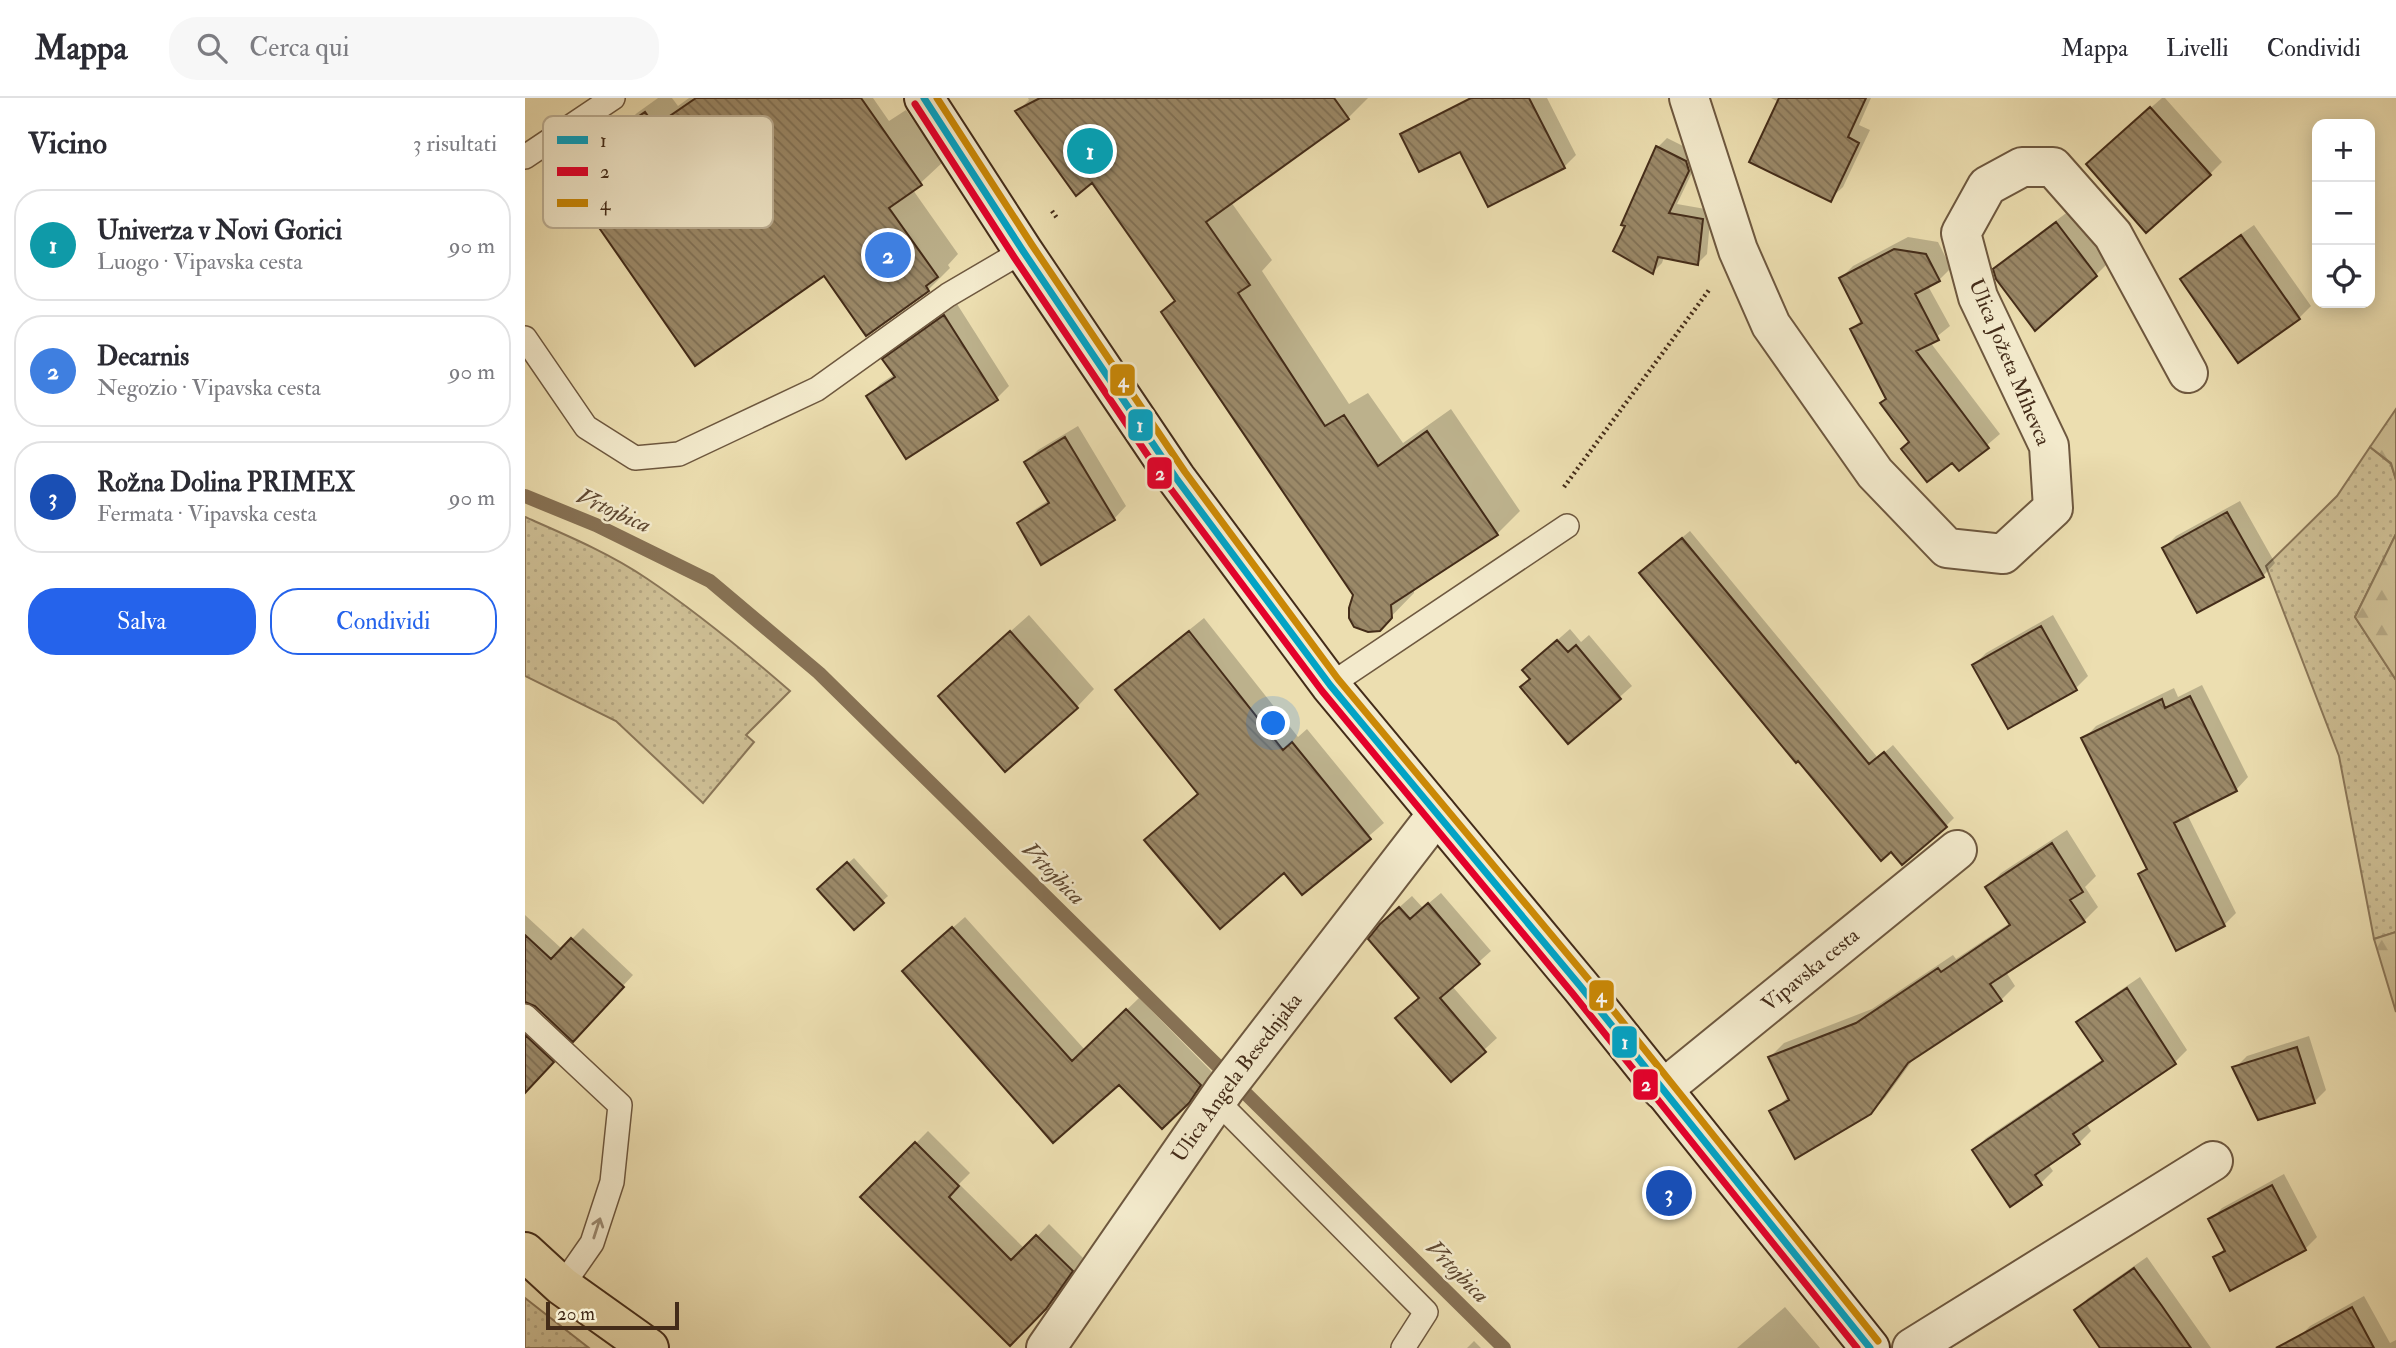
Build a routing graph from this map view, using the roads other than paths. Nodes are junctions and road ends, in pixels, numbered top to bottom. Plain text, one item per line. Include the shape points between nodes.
1 (613, 98) edge
2 (924, 98) edge
3 (1689, 98) edge
4 (586, 116) edge
5 (543, 145) edge
6 (525, 157) edge
7 (1023, 251) junction
8 (525, 338) edge
9 (2188, 373) dead end
10 (1567, 526) dead end
11 (1330, 685) junction
12 (1437, 814) junction
13 (1957, 850) dead end
14 (525, 1016) edge
15 (1662, 1090) junction
16 (1221, 1095) junction
17 (2213, 1161) dead end
18 (525, 1252) edge
19 (562, 1286) junction
20 (649, 1348) edge
21 (1046, 1348) edge
22 (1403, 1348) edge
23 (1870, 1348) edge
24 (1912, 1348) edge

1 - 4 lane
2 - 7 street
3 - 9 street, Ulica Jožeta Mihevca via 1738,250 1772,325 1875,473 1947,548 2003,554 2053,508 2049,446 1978,298 1961,233 1987,186 2022,167 2053,167 2113,235
5 - 6 lane
7 - 8 lane via 948,295 817,388 679,454 635,458 586,427
7 - 11 street via 1176,478
10 - 11 lane
11 - 12 street
12 - 15 street
12 - 16 street, Ulica Angela Besednjaka
13 - 15 street, Vipavska cesta
19 -> 14 lane via 592,1243 612,1182 620,1105
15 - 23 street
16 - 21 street, Ulica Angela Besednjaka
16 - 22 lane via 1426,1312
17 - 24 street
18 - 19 main road
19 - 20 main road

